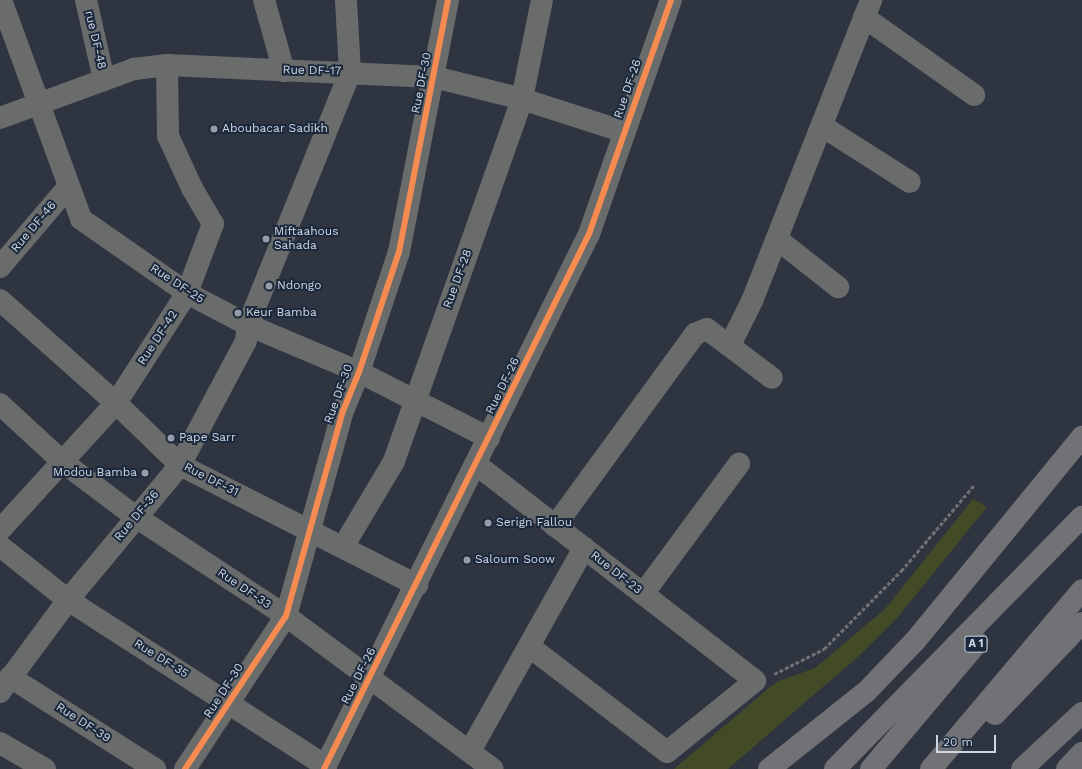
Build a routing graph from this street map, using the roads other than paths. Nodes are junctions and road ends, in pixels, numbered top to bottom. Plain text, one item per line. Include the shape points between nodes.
1 (1, 0) edge
2 (86, 0) edge
3 (264, 0) edge
4 (346, 0) edge
5 (448, 0) edge
6 (542, 0) edge
7 (671, 0) edge
8 (868, 8) edge
9 (167, 65) junction
10 (284, 71) junction
11 (350, 72) junction
12 (434, 77) junction
13 (104, 80) junction
14 (974, 95) dead end
15 (522, 100) junction
16 (38, 104) junction
17 (0, 118) edge
18 (822, 126) junction
19 (625, 132) junction
20 (910, 182) dead end
21 (68, 187) junction
22 (777, 239) junction
23 (0, 267) edge
24 (838, 286) dead end
25 (187, 293) junction
26 (0, 300) edge
27 (248, 326) junction
28 (730, 345) junction
29 (359, 372) junction
30 (772, 378) dead end
31 (415, 399) junction
32 (116, 403) junction
33 (0, 404) edge
34 (1082, 437) edge
35 (489, 438) junction
36 (64, 463) junction
37 (739, 464) dead end
38 (180, 465) junction
39 (477, 465) junction
40 (136, 517) junction
41 (1082, 518) edge
42 (555, 526) junction
43 (0, 530) edge
44 (311, 530) junction
45 (0, 546) edge
46 (343, 547) junction
47 (584, 548) junction
48 (417, 585) junction
49 (1082, 590) edge
50 (643, 594) junction
51 (68, 600) junction
52 (286, 616) junction
53 (1082, 622) edge
54 (530, 647) junction
55 (370, 678) junction
56 (5, 684) edge
57 (230, 703) junction
58 (1082, 713) edge
59 (0, 743) edge
60 (470, 751) junction
61 (1082, 753) edge
62 (325, 767) edge
63 (45, 769) edge
64 (155, 769) edge
65 (185, 769) edge
66 (493, 769) edge
67 (769, 769) edge
68 (835, 769) edge
69 (871, 769) edge
70 (931, 769) edge
71 (943, 769) edge
72 (1022, 769) edge
73 (1067, 769) edge

1 - 16 street, Rue DF-25
2 - 13 street, rue DF-48
3 - 10 street
4 - 11 street
5 - 12 street, Rue DF-30
6 - 15 street, Rue DF-28
7 - 19 street, Rue DF-26
8 - 14 street
8 - 18 street
9 - 10 street, Rue DF-17
9 - 13 street, Rue DF-17 via 134,69
9 - 25 street, Rue DF-42 via 168,136 192,188 213,224
10 - 11 street, Rue DF-17
11 - 12 street, Rue DF-17
11 - 27 street, Rue DF-36
12 - 15 street, Rue DF-17
12 - 29 street, Rue DF-30 via 399,252
13 - 16 street, Rue DF-17
15 - 19 street, Rue DF-17
15 - 31 street, Rue DF-28
16 - 17 street, Rue DF-17
16 - 21 street, Rue DF-25
18 - 20 street
18 - 22 street
19 - 35 street, Rue DF-26 via 589,234
21 - 23 street, Rue DF-46
21 - 25 street, Rue DF-25 via 81,219
22 - 24 street
22 - 28 street via 752,302
25 - 27 street, Rue DF-25
25 - 32 street, Rue DF-42
26 - 32 street, Rue DF-31
27 - 29 street, Rue DF-25
27 - 38 street, Rue DF-36 via 246,341
28 - 30 street
28 - 42 street via 707,329 695,334
29 - 31 street, Rue DF-25
29 - 44 street, Rue DF-30 via 343,411
31 - 35 street, Rue DF-25
31 - 46 street, Rue DF-28 via 394,461
32 - 36 street, Rue DF-42
32 - 38 street, Rue DF-31
33 - 36 street, Rue DF-33
34 - 67 highway via 915,640 867,691
35 - 39 street, Rue DF-26
36 - 40 street, Rue DF-33
36 - 43 street, Rue DF-42
37 - 50 street
38 - 40 street, Rue DF-36
38 - 44 street, Rue DF-31
39 - 42 street, Rue DF-23
39 - 48 street, Rue DF-26
40 - 51 street, Rue DF-36
40 - 52 street, Rue DF-33
41 - 68 highway
41 - 69 highway, A 1
42 - 47 street, Rue DF-23
44 - 46 street, Rue DF-31
44 - 52 street, Rue DF-30
45 - 51 street, Rue DF-35
46 - 48 street, Rue DF-31
47 - 50 street, Rue DF-23
47 - 54 street
48 - 55 street, Rue DF-26
49 - 70 highway
50 - 54 street, Rue DF-23 via 755,681 667,752
51 - 56 street, Rue DF-36
51 - 57 street, Rue DF-35
52 - 55 street, Rue DF-33
52 - 57 street, Rue DF-30
53 - 71 highway
54 - 60 street
55 - 60 street, Rue DF-33
55 - 62 street, Rue DF-26
56 - 64 street, Rue DF-39
57 - 62 street, Rue DF-35
57 - 65 street, Rue DF-30
58 - 72 highway
59 - 63 street
60 - 66 street, Rue DF-33
61 - 73 highway

